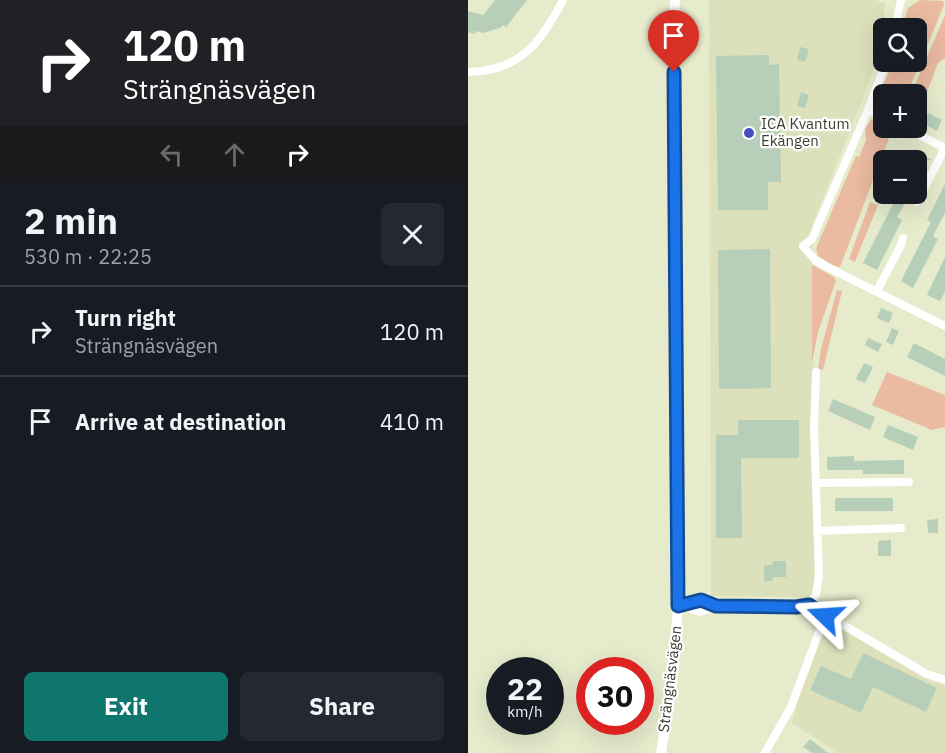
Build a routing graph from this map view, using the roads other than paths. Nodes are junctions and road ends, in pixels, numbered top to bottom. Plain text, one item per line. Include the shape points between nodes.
1 (563, 0) edge
2 (669, 0) edge
3 (675, 0) edge
4 (901, 0) edge
5 (897, 18) edge
6 (673, 29) junction
7 (468, 72) edge
8 (882, 72) edge
9 (868, 110) junction
10 (873, 112) edge
11 (924, 138) edge
12 (927, 183) edge
13 (903, 238) dead end
14 (877, 291) junction
15 (945, 314) edge
16 (942, 325) edge
17 (816, 372) dead end
18 (909, 482) dead end
19 (816, 483) junction
20 (901, 528) dead end
21 (817, 531) junction
22 (809, 605) junction
23 (678, 606) junction
24 (825, 616) junction
25 (945, 680) edge
26 (661, 753) edge
27 (765, 753) edge

1 - 7 street via 542,38 519,58 487,72
2 - 6 main road, Strängnäsvägen
3 - 6 main road, Strängnäsvägen
4 - 5 street
6 - 23 main road, Strängnäsvägen
8 - 9 street
9 - 10 street
9 - 14 street via 813,239 803,246 815,261
11 - 12 street via 945,148
13 - 14 street
14 - 16 street
15 - 16 street
17 - 19 street
18 - 19 street
19 - 21 street
20 - 21 street
21 - 22 street via 819,585
22 - 23 street via 716,606 700,612
22 - 24 street
23 - 26 main road, Strängnäsvägen via 672,685
24 - 25 street via 927,674
24 - 27 street via 791,707

